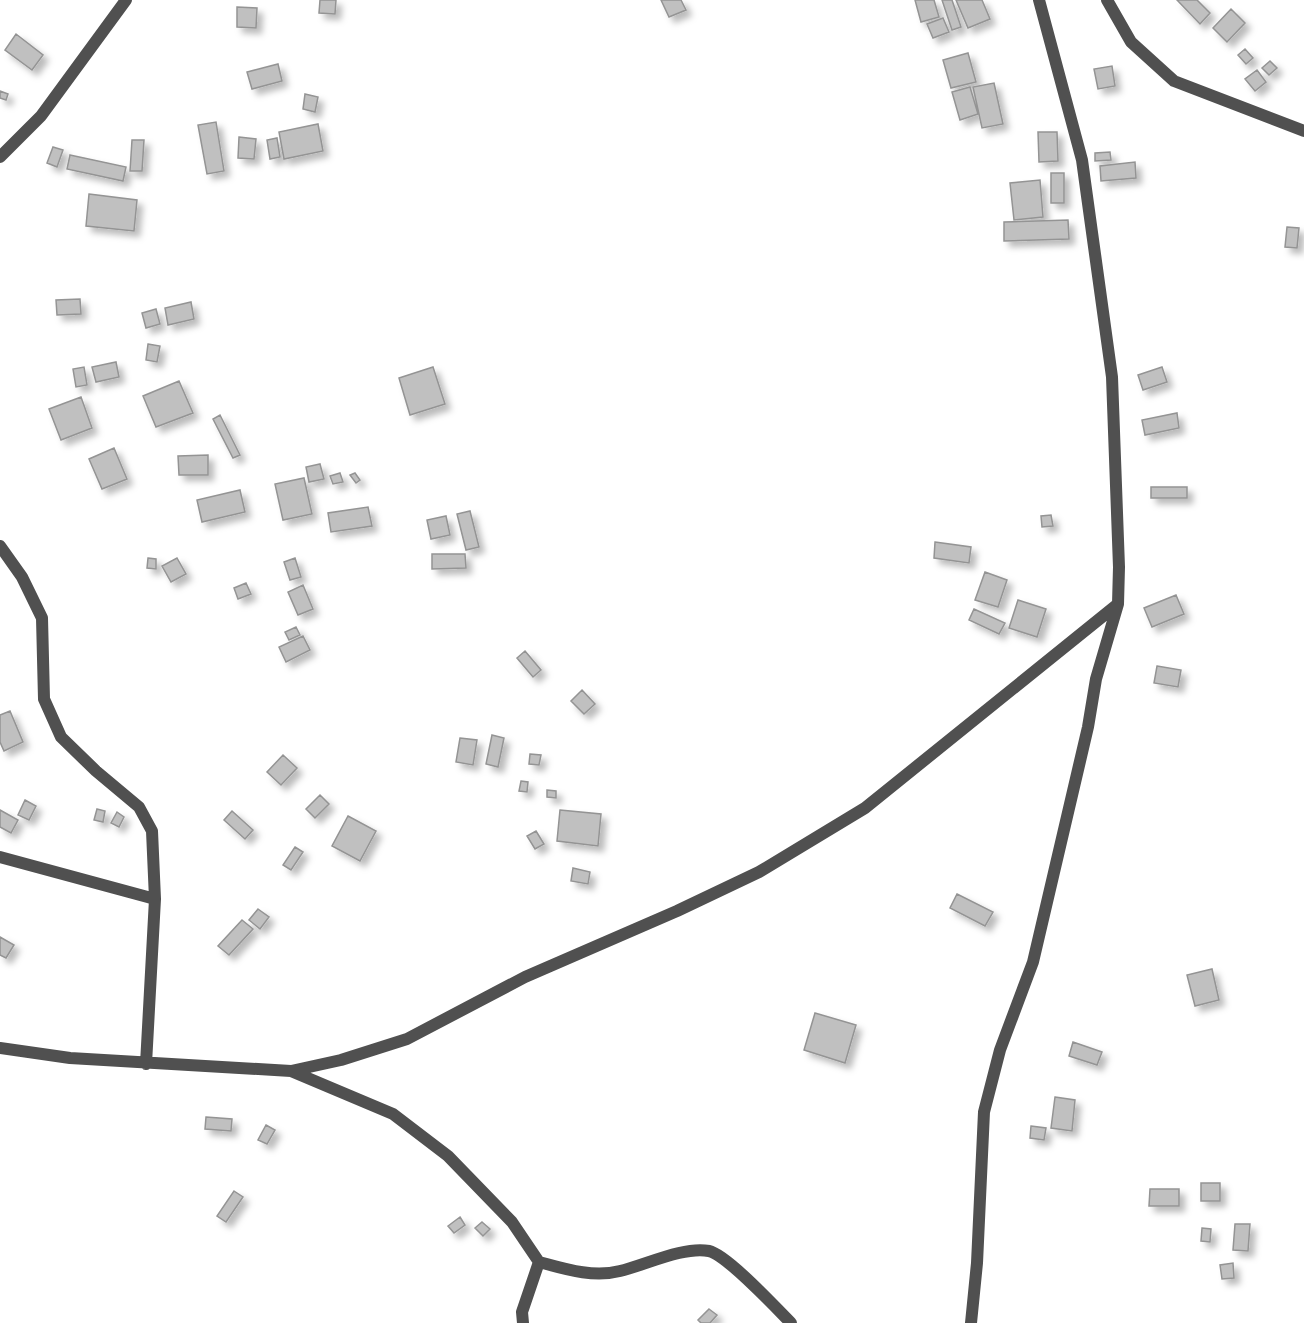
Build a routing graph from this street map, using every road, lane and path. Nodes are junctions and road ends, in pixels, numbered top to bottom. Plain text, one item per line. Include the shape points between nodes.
1 (126, 0) edge
2 (1039, 0) edge
3 (1107, 0) edge
4 (1304, 130) edge
5 (0, 157) edge
6 (0, 546) edge
7 (1118, 604) junction
8 (0, 857) edge
9 (155, 899) junction
10 (0, 1048) edge
11 (146, 1064) junction
12 (291, 1071) junction
13 (539, 1262) junction
14 (523, 1323) edge
15 (791, 1323) edge
16 (971, 1323) edge

1 - 5 street via 41,116
2 - 7 street via 1082,160 1110,365
3 - 4 street via 1131,42 1174,81
6 - 9 street via 22,577 42,618 44,699 61,736 139,807 152,831
7 - 12 street via 865,808 759,872 525,977 407,1039
7 - 16 street via 1096,679 1033,962 1000,1050 984,1112
8 - 9 street
9 - 11 street
10 - 11 street
11 - 12 street
12 - 13 street via 393,1114 448,1156 512,1222
13 - 14 street via 522,1312
13 - 15 street via 578,1273 618,1272 688,1251 710,1251 736,1269

